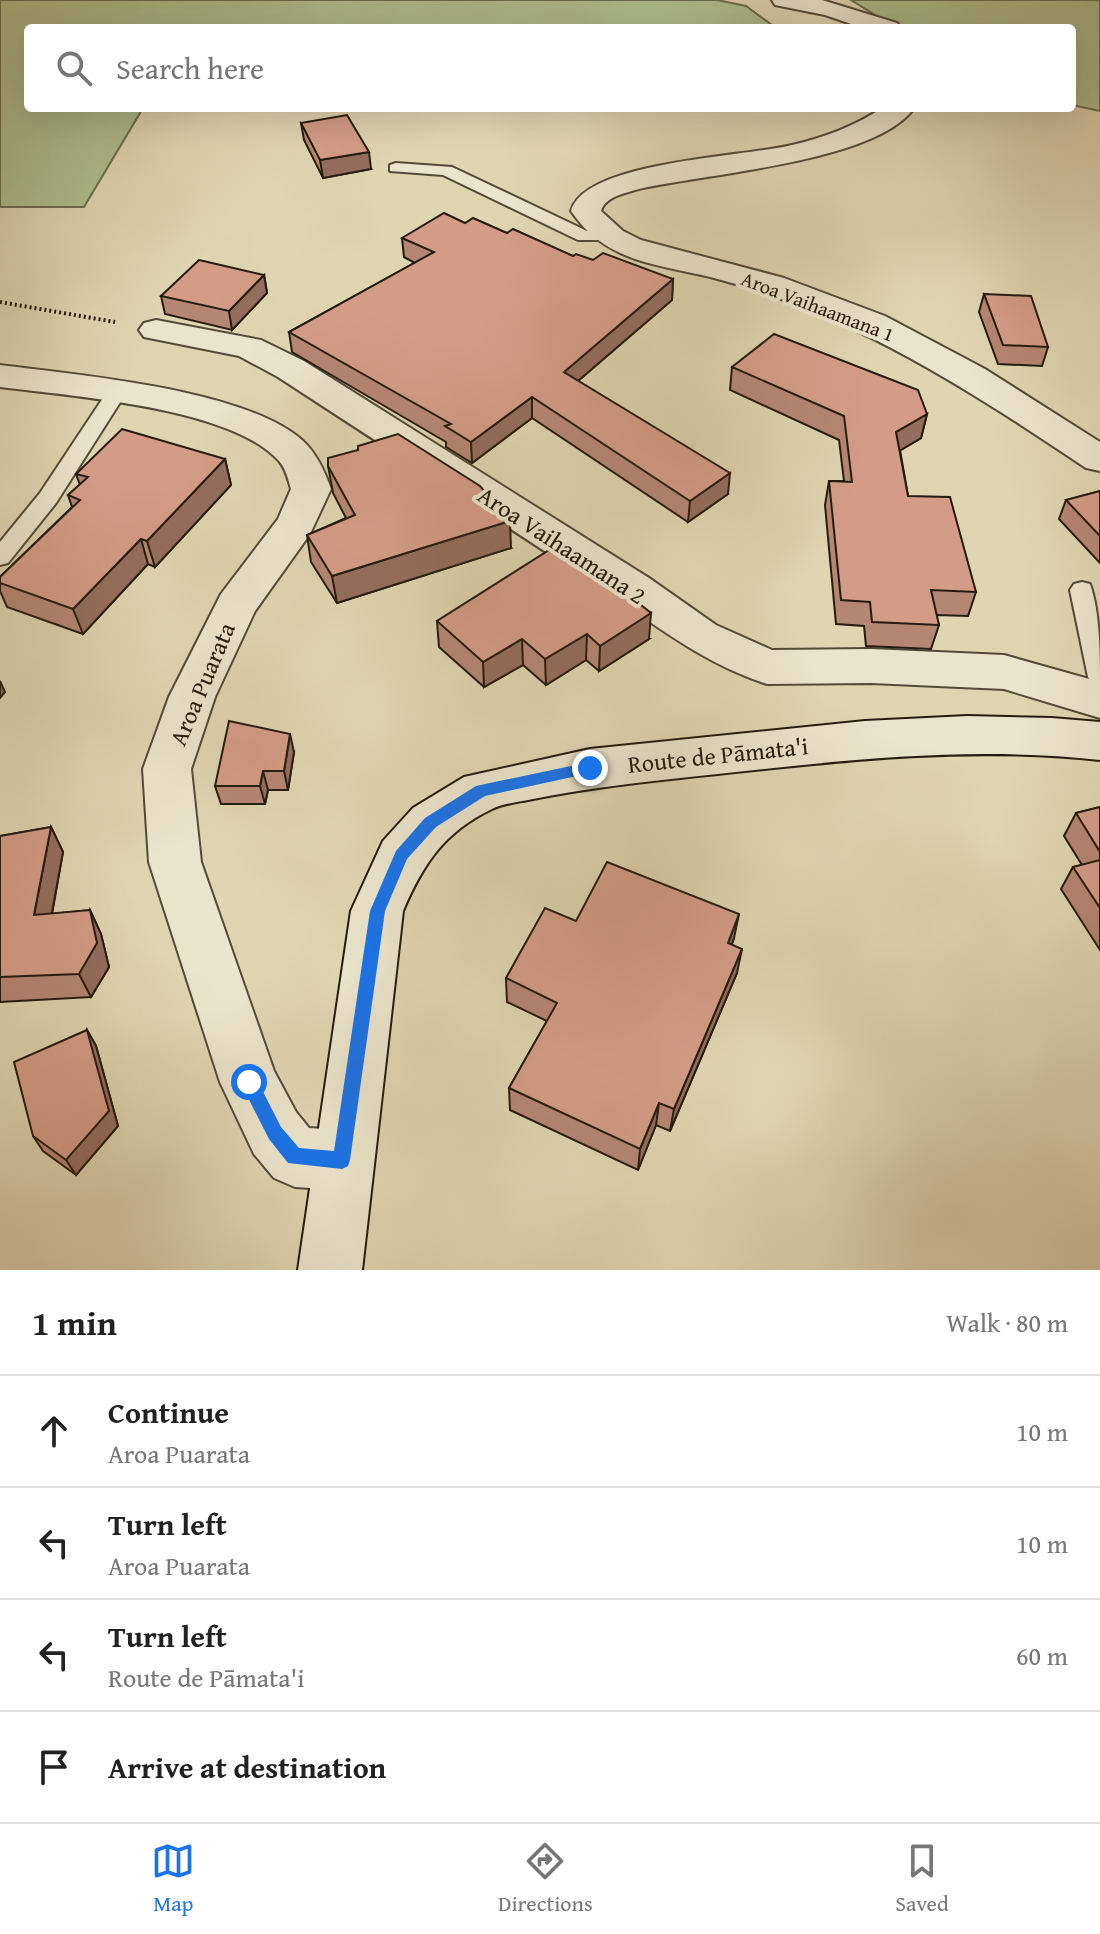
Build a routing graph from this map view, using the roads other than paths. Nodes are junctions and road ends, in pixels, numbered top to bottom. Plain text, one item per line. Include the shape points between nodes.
1 (784, 0) edge
2 (876, 24) edge
3 (896, 112) edge
4 (396, 168) dead end
5 (604, 235) junction
6 (156, 330) road end
7 (0, 376) edge
8 (116, 393) junction
9 (1058, 396) dead end
10 (1100, 426) edge
11 (1100, 459) edge
12 (0, 557) edge
13 (1082, 590) dead end
14 (1100, 677) edge
15 (1100, 700) edge
16 (1100, 741) edge
17 (342, 1160) junction
18 (330, 1270) edge

1 - 2 street
3 - 5 street via 793,154 608,189 590,199 586,211
4 - 5 lane, Aroa Vaihaamana 1 via 446,170 584,236
5 - 11 street, Aroa Vaihaamana 1 via 813,299 892,332
6 - 15 street, Aroa Vaihaamana 2 via 249,347 291,369 700,636 767,667 1004,672
7 - 8 street, Aroa Puarata
8 - 12 lane via 48,498
8 - 17 street, Aroa Puarata via 248,423 285,445 304,466 311,489 296,524 236,605 192,697 167,769 175,862 249,1082 275,1133 295,1157
9 - 10 street
13 - 14 lane
16 - 17 street, Route de Pāmata'i via 967,734 865,740 590,768 481,791 431,823 401,856 377,911
17 - 18 street, Route de Pāmata'i

